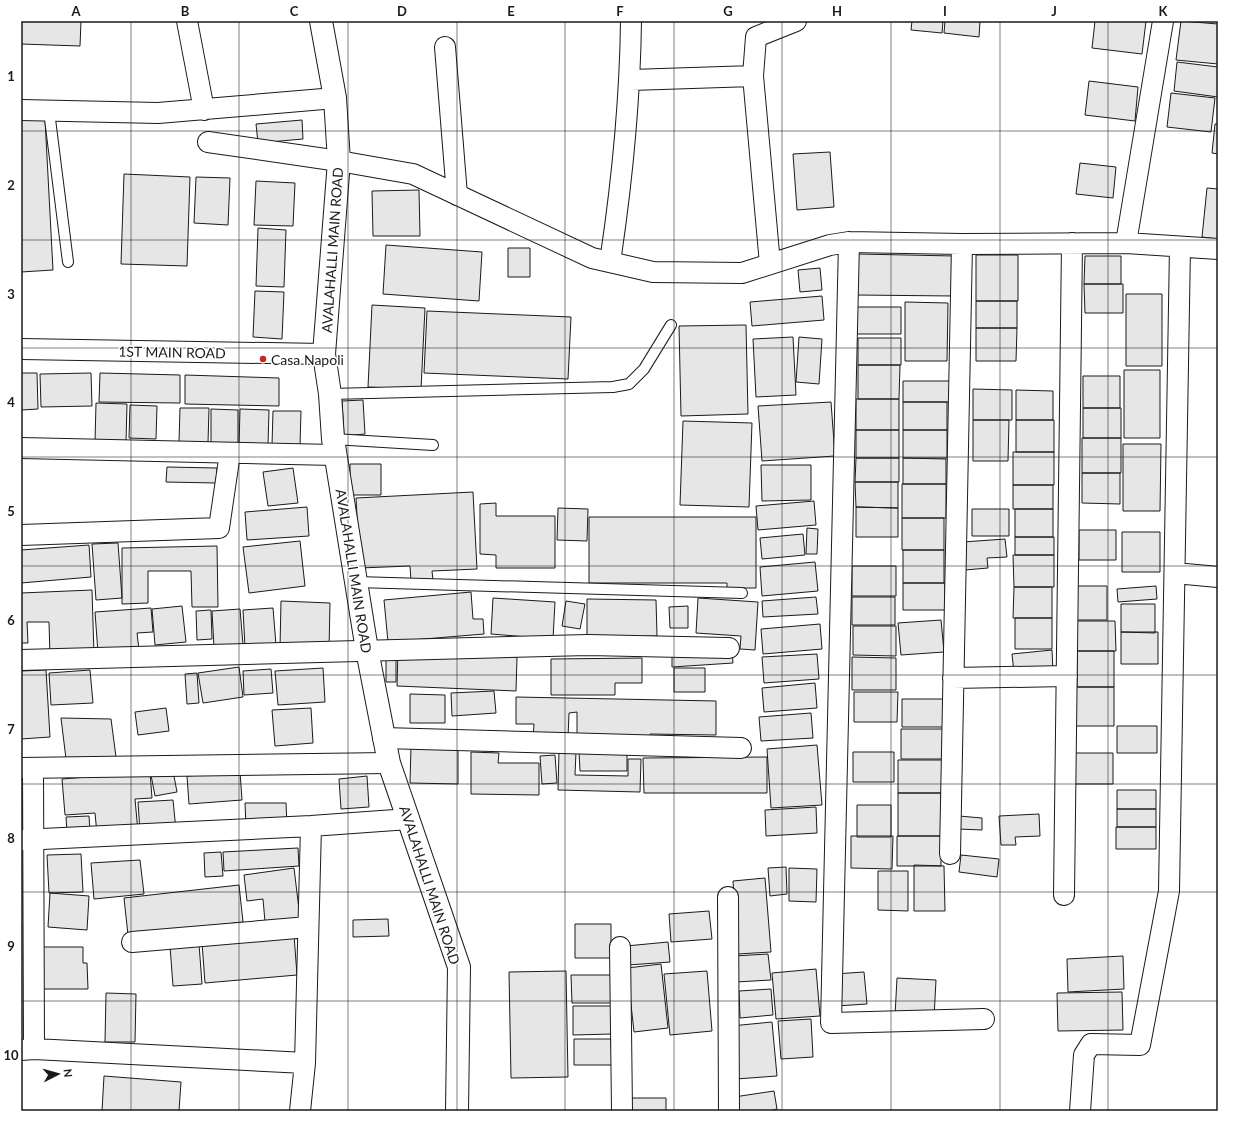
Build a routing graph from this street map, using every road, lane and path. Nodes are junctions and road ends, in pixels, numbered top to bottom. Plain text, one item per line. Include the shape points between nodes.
1 (187, 21) edge
2 (321, 21) edge
3 (631, 21) edge
4 (796, 21) edge
5 (1163, 21) edge
6 (445, 47) dead end
7 (753, 76) junction
8 (630, 80) junction
9 (335, 98) junction
10 (21, 110) edge
11 (204, 110) junction
12 (49, 111) junction
13 (208, 142) dead end
14 (339, 160) junction
15 (457, 195) junction
16 (849, 242) junction
17 (1072, 243) junction
18 (1126, 243) junction
19 (962, 244) junction
20 (1180, 246) junction
21 (1218, 249) edge
22 (68, 262) dead end
23 (610, 262) junction
24 (770, 264) junction
25 (672, 325) dead end
26 (21, 349) edge
27 (324, 354) junction
28 (330, 394) junction
29 (433, 445) dead end
30 (334, 447) junction
31 (21, 448) edge
32 (230, 453) junction
33 (21, 535) edge
34 (1175, 573) junction
35 (1218, 577) edge
36 (356, 582) junction
37 (742, 593) dead end
38 (729, 648) dead end
39 (367, 650) junction
40 (21, 660) edge
41 (1067, 676) junction
42 (953, 678) junction
43 (383, 738) junction
44 (741, 748) dead end
45 (389, 764) junction
46 (27, 768) edge
47 (409, 818) junction
48 (311, 826) junction
49 (28, 840) edge
50 (950, 854) dead end
51 (1064, 895) dead end
52 (728, 897) dead end
53 (308, 927) junction
54 (132, 942) dead end
55 (620, 947) dead end
56 (984, 1019) dead end
57 (28, 1049) edge
58 (305, 1063) junction
59 (300, 1111) edge
60 (457, 1111) edge
61 (622, 1111) edge
62 (729, 1111) edge
63 (1080, 1111) edge

1 - 11 street
2 - 9 main road, AVALAHALLI MAIN ROAD
3 - 8 street
4 - 7 street via 756,37
5 - 18 street
6 - 15 street
7 - 8 street
7 - 24 street
8 - 23 street via 618,208
9 - 11 street
9 - 14 main road, AVALAHALLI MAIN ROAD
10 - 12 street
11 - 12 street via 158,113
12 - 22 lane
13 - 14 street
14 - 15 street via 413,174
14 - 27 main road, AVALAHALLI MAIN ROAD
15 - 23 street via 592,258
16 - 19 street
16 - 24 street via 830,245
16 - 56 street via 831,1023
17 - 18 street
17 - 19 street
17 - 41 street
18 - 20 street
19 - 42 street
20 - 21 street
20 - 34 street
23 - 24 street via 653,272 742,273
25 - 28 lane via 644,369 629,384 613,387
26 - 27 street, 1ST MAIN ROAD
27 - 28 main road, AVALAHALLI MAIN ROAD
28 - 30 main road, AVALAHALLI MAIN ROAD
29 - 30 lane
30 - 32 street
30 - 36 main road, AVALAHALLI MAIN ROAD
31 - 32 street
32 - 33 street via 219,528
34 - 35 street
34 - 63 street via 1170,891 1140,1044 1091,1044 1084,1055
36 - 37 lane
36 - 39 main road, AVALAHALLI MAIN ROAD
38 - 39 street via 588,645
39 - 40 street
39 - 43 main road, AVALAHALLI MAIN ROAD
41 - 42 street
41 - 51 street
42 - 50 street
43 - 44 street
43 - 45 main road, AVALAHALLI MAIN ROAD
45 - 46 street
45 - 47 main road, AVALAHALLI MAIN ROAD
46 - 49 street
47 - 48 street
47 - 60 main road, AVALAHALLI MAIN ROAD via 459,967
48 - 49 street
48 - 53 street
49 - 57 street
52 - 62 street
53 - 54 street
53 - 58 street
55 - 61 street
57 - 58 street
58 - 59 street

